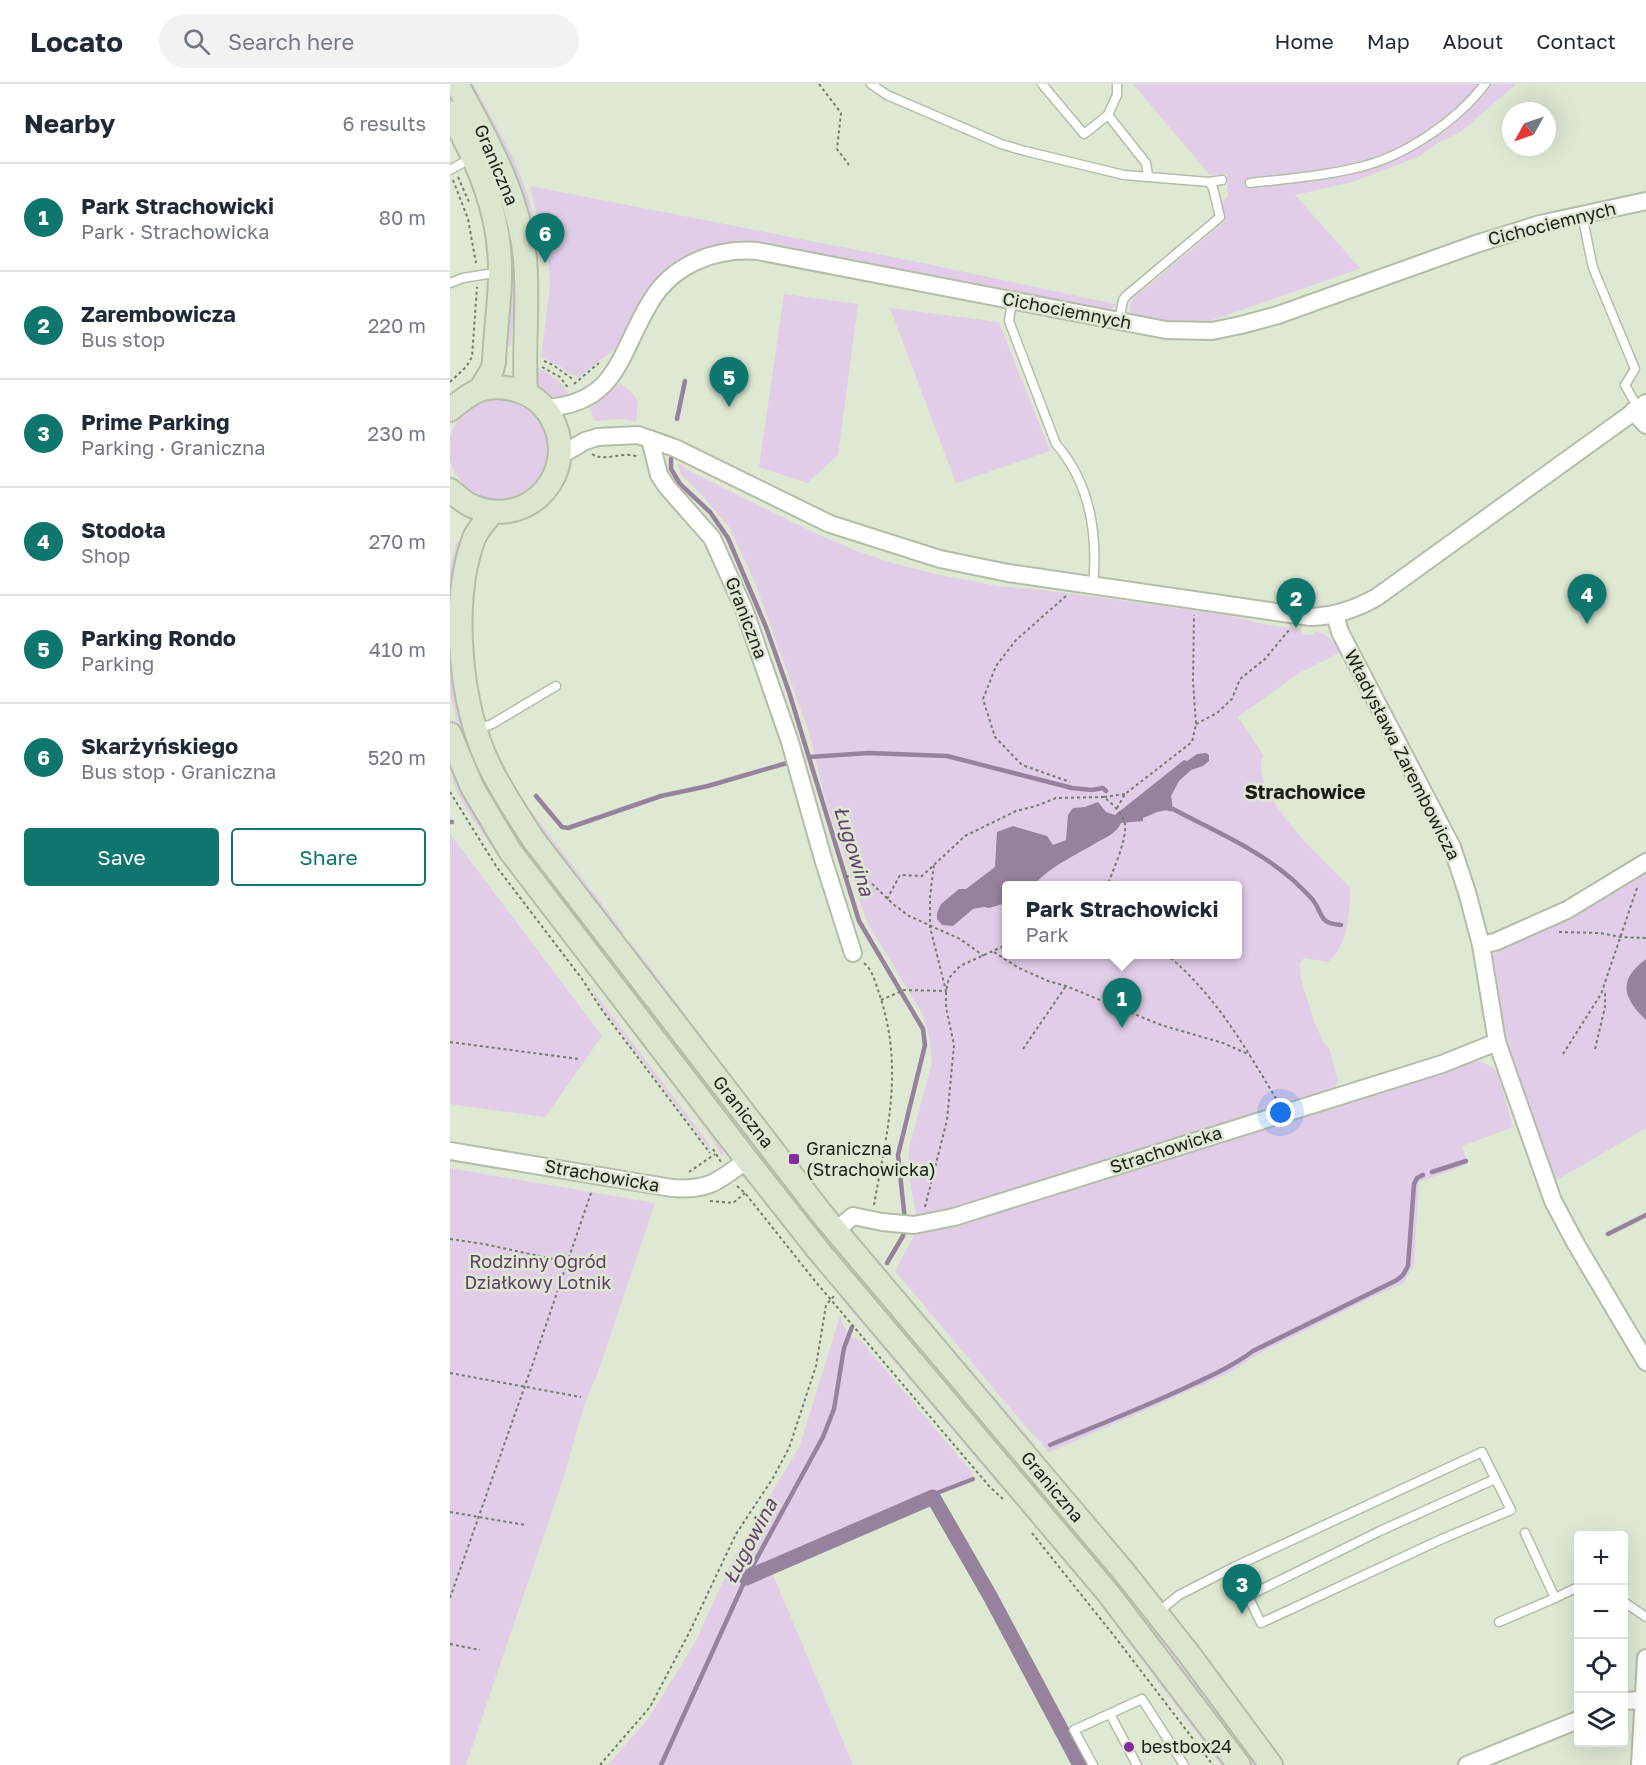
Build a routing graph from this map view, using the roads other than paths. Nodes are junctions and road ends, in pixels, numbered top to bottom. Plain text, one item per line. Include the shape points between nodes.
1 (457, 84) edge
2 (871, 84) edge
3 (1042, 84) edge
4 (1117, 84) edge
5 (1485, 84) edge
6 (450, 112) edge
7 (1108, 114) junction
8 (474, 156) junction
9 (451, 171) edge
10 (1148, 176) junction
11 (1222, 180) dead end
12 (1209, 182) junction
13 (1250, 183) dead end
14 (1646, 201) edge
15 (1582, 215) junction
16 (500, 272) junction
17 (450, 283) edge
18 (1012, 301) junction
19 (1119, 321) junction
20 (481, 388) junction
21 (526, 393) junction
22 (1639, 407) edge
23 (546, 408) junction
24 (450, 410) edge
25 (1646, 425) edge
26 (650, 439) junction
27 (561, 455) junction
28 (450, 490) edge
29 (493, 512) junction
30 (1093, 586) junction
31 (1335, 615) junction
32 (556, 686) dead end
33 (476, 730) junction
34 (450, 734) edge
35 (1643, 870) edge
36 (1481, 945) junction
37 (853, 953) road end
38 (1497, 1042) junction
39 (450, 1151) edge
40 (747, 1160) junction
41 (835, 1231) junction
42 (1646, 1362) edge
43 (1495, 1479) junction
44 (1525, 1533) dead end
45 (1234, 1567) junction
46 (1574, 1589) edge
47 (1248, 1596) junction
48 (1555, 1598) junction
49 (1628, 1605) edge
50 (1157, 1614) junction
51 (1646, 1617) edge
52 (1499, 1622) dead end
53 (1646, 1658) edge
54 (1643, 1700) junction
55 (1628, 1701) edge
56 (1110, 1714) junction
57 (1574, 1722) edge
58 (1093, 1765) edge
59 (1137, 1765) edge
60 (1184, 1765) edge
61 (1239, 1765) edge
62 (1271, 1765) edge
63 (1467, 1765) edge
64 (1640, 1765) edge

1 - 21 main road, Graniczna via 508,183 520,229 525,261
2 - 10 lane via 887,95 1001,144 1113,172
3 - 7 lane via 1084,134
4 - 7 lane via 1117,95
5 - 13 lane via 1437,131 1398,152 1361,167
6 - 8 main road, Graniczna
7 - 10 lane via 1146,164
8 - 9 lane
8 - 16 main road, Graniczna via 494,211
10 - 12 lane
11 - 12 lane
12 - 19 lane via 1220,217 1126,296
14 - 15 street, Cichociemnych
15 - 19 street, Cichociemnych via 1476,244 1241,325 1185,332
15 - 22 lane via 1593,268 1635,369 1625,385
16 - 17 lane
16 - 20 main road, Graniczna via 494,362
18 - 19 street, Cichociemnych
18 - 23 street, Cichociemnych via 757,251 723,252 691,263 665,283 649,304 621,363 601,387 575,404
18 - 30 lane via 1009,321 1056,444 1069,459 1091,512
20 - 21 main road via 502,386
20 - 24 main road
21 - 23 main road
22 - 25 street
22 - 31 street via 1377,597
23 - 27 main road via 558,430
26 - 27 street via 630,435 598,437
26 - 30 street via 830,524 906,550 1008,573
26 - 37 street, Graniczna via 659,475 712,538 744,609 790,742
27 - 29 main road via 553,480 538,499 516,510
28 - 29 main road via 470,506
29 - 33 main road, Graniczna via 473,541 463,578 460,613 466,698
30 - 31 street via 1291,615
31 - 36 street, Władysława Zarembowicza via 1340,632 1452,847
32 - 33 lane
33 - 41 main road, Graniczna via 490,767 533,839
34 - 40 main road, Graniczna via 472,787 510,851
35 - 36 street via 1567,910
36 - 38 street, Władysława Zarembowicza
38 - 41 street, Strachowicka via 1442,1064 954,1217 919,1224 853,1216
38 - 42 street, Władysława Zarembowicza via 1553,1201
39 - 40 street, Strachowicka via 689,1189 711,1185
40 - 61 main road, Graniczna via 818,1250 1108,1593
41 - 50 main road, Graniczna
43 - 45 lane via 1482,1452
43 - 47 lane
43 - 47 lane via 1511,1510 1261,1623
44 - 48 lane
45 - 47 lane
45 - 50 lane via 1179,1595
46 - 48 lane
48 - 52 lane
49 - 51 lane
50 - 62 main road, Graniczna
53 - 54 street
54 - 55 street
54 - 64 street
56 - 58 lane via 1074,1730
56 - 59 lane
56 - 60 lane via 1142,1699
57 - 63 street

